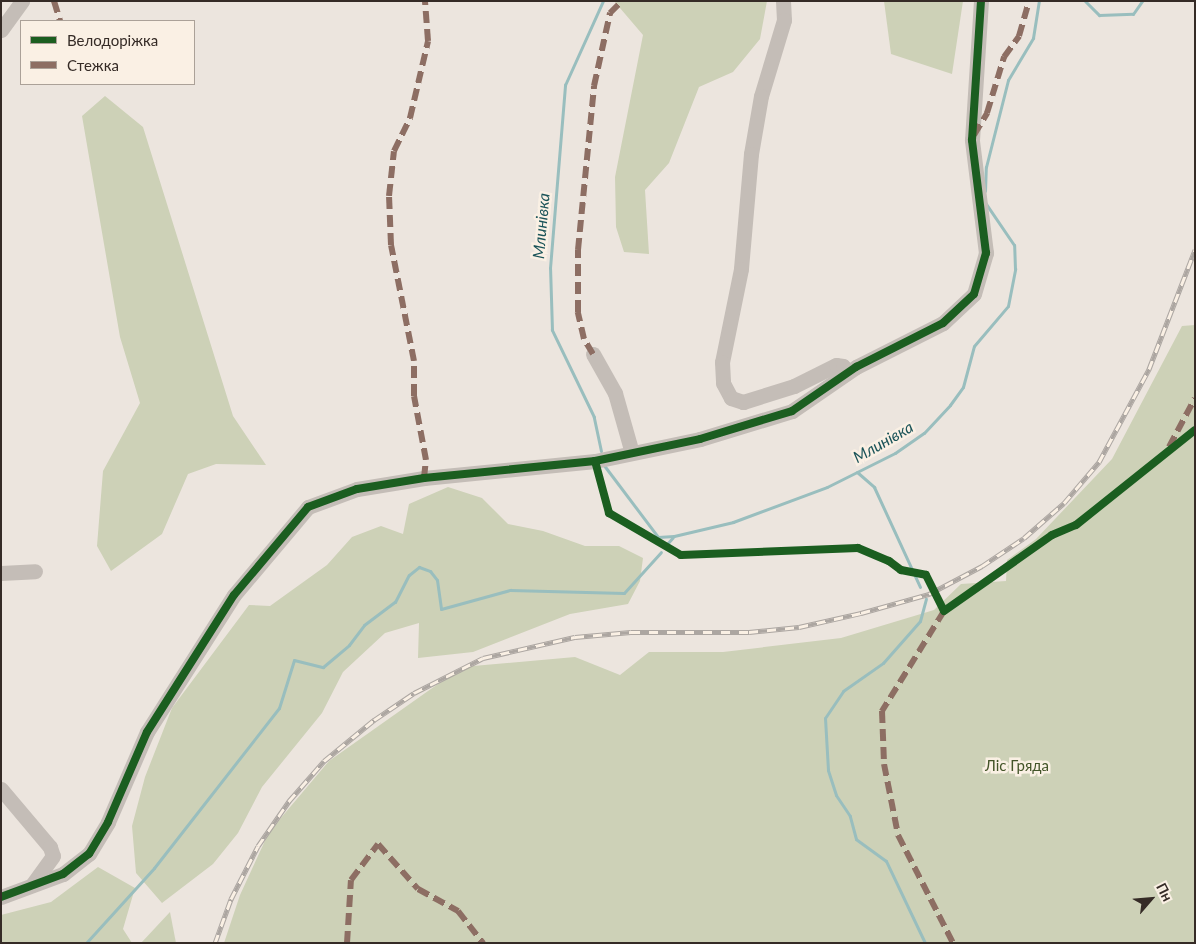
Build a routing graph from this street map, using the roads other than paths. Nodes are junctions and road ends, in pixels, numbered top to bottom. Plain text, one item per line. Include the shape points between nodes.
1 (22, 1) edge
2 (783, 1) edge
3 (981, 1) edge
4 (1, 30) edge
5 (593, 354) dead end
6 (847, 373) junction
7 (632, 453) junction
8 (36, 571) dead end
9 (1, 573) edge
10 (1, 789) edge
11 (29, 888) junction
12 (1, 897) edge

1 - 4 street
2 - 6 street via 784,20 760,96 741,269 722,362 723,383 731,398 743,402 794,386 836,365 843,366
3 - 6 street via 972,140 986,253 974,294 943,323
5 - 7 street via 615,393
6 - 7 street via 792,411 700,439
7 - 11 street via 595,461 424,478 357,489 308,507 234,595 147,732 108,822 89,854 64,874
8 - 9 street
10 - 11 street via 50,847 53,856
11 - 12 street

